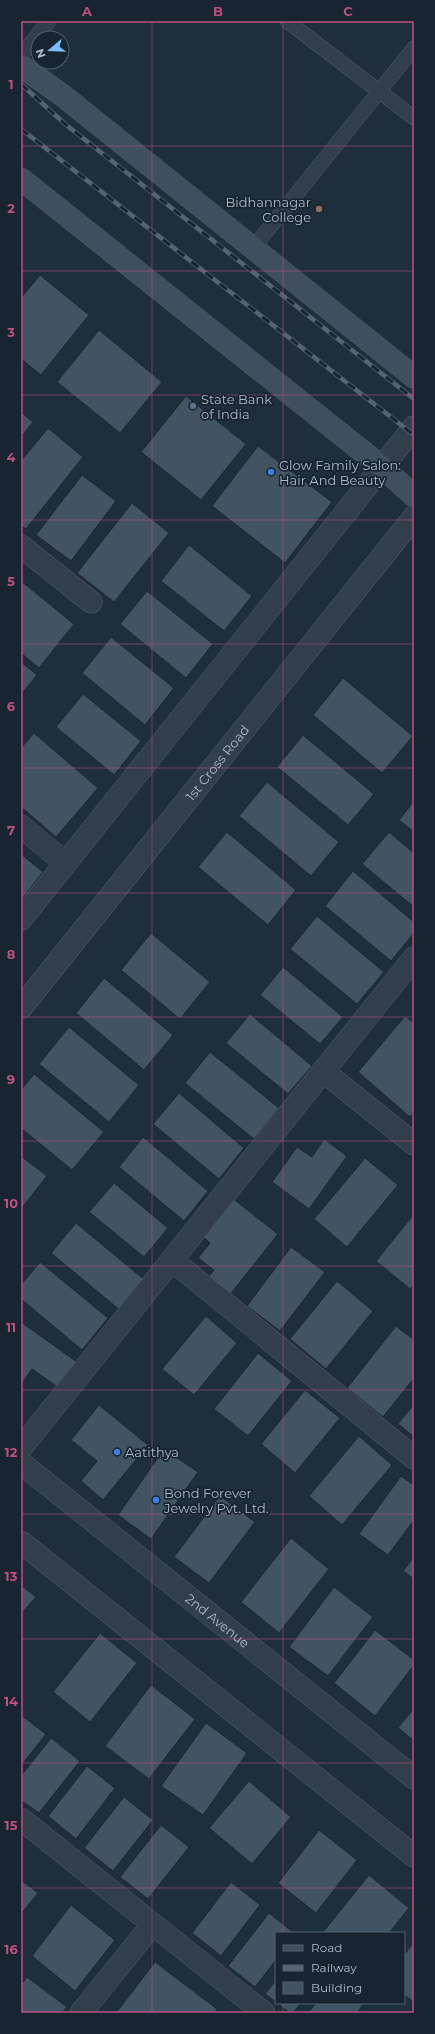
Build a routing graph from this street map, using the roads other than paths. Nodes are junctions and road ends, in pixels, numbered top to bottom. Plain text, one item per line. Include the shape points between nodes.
1 (49, 21) edge
2 (287, 21) edge
3 (414, 48) edge
4 (21, 55) edge
5 (21, 66) edge
6 (379, 92) junction
7 (414, 118) edge
8 (21, 179) edge
9 (253, 248) junction
10 (414, 377) edge
11 (414, 426) edge
12 (382, 467) junction
13 (414, 496) edge
14 (414, 517) edge
15 (21, 546) edge
16 (91, 602) dead end
17 (21, 826) edge
18 (65, 863) junction
19 (21, 919) edge
20 (414, 958) edge
21 (21, 1008) edge
22 (323, 1071) junction
23 (414, 1144) edge
24 (172, 1260) junction
25 (21, 1448) edge
26 (414, 1458) edge
27 (21, 1463) edge
28 (21, 1542) edge
29 (414, 1778) edge
30 (21, 1819) edge
31 (414, 1856) edge
32 (152, 1925) junction
33 (81, 2013) edge
34 (264, 2013) edge

1 - 4 lane
2 - 6 lane
3 - 6 lane
5 - 9 main road via 62,95
6 - 7 lane
6 - 9 lane
8 - 12 main road
9 - 10 main road
11 - 12 street
12 - 13 main road
12 - 18 street
14 - 21 street, 1st Cross Road
15 - 16 street
17 - 18 street
18 - 19 street
20 - 22 street
22 - 23 street
22 - 24 street
24 - 25 street
24 - 26 street
27 - 29 street, 2nd Avenue
28 - 31 street
30 - 32 street
32 - 33 street
32 - 34 street

